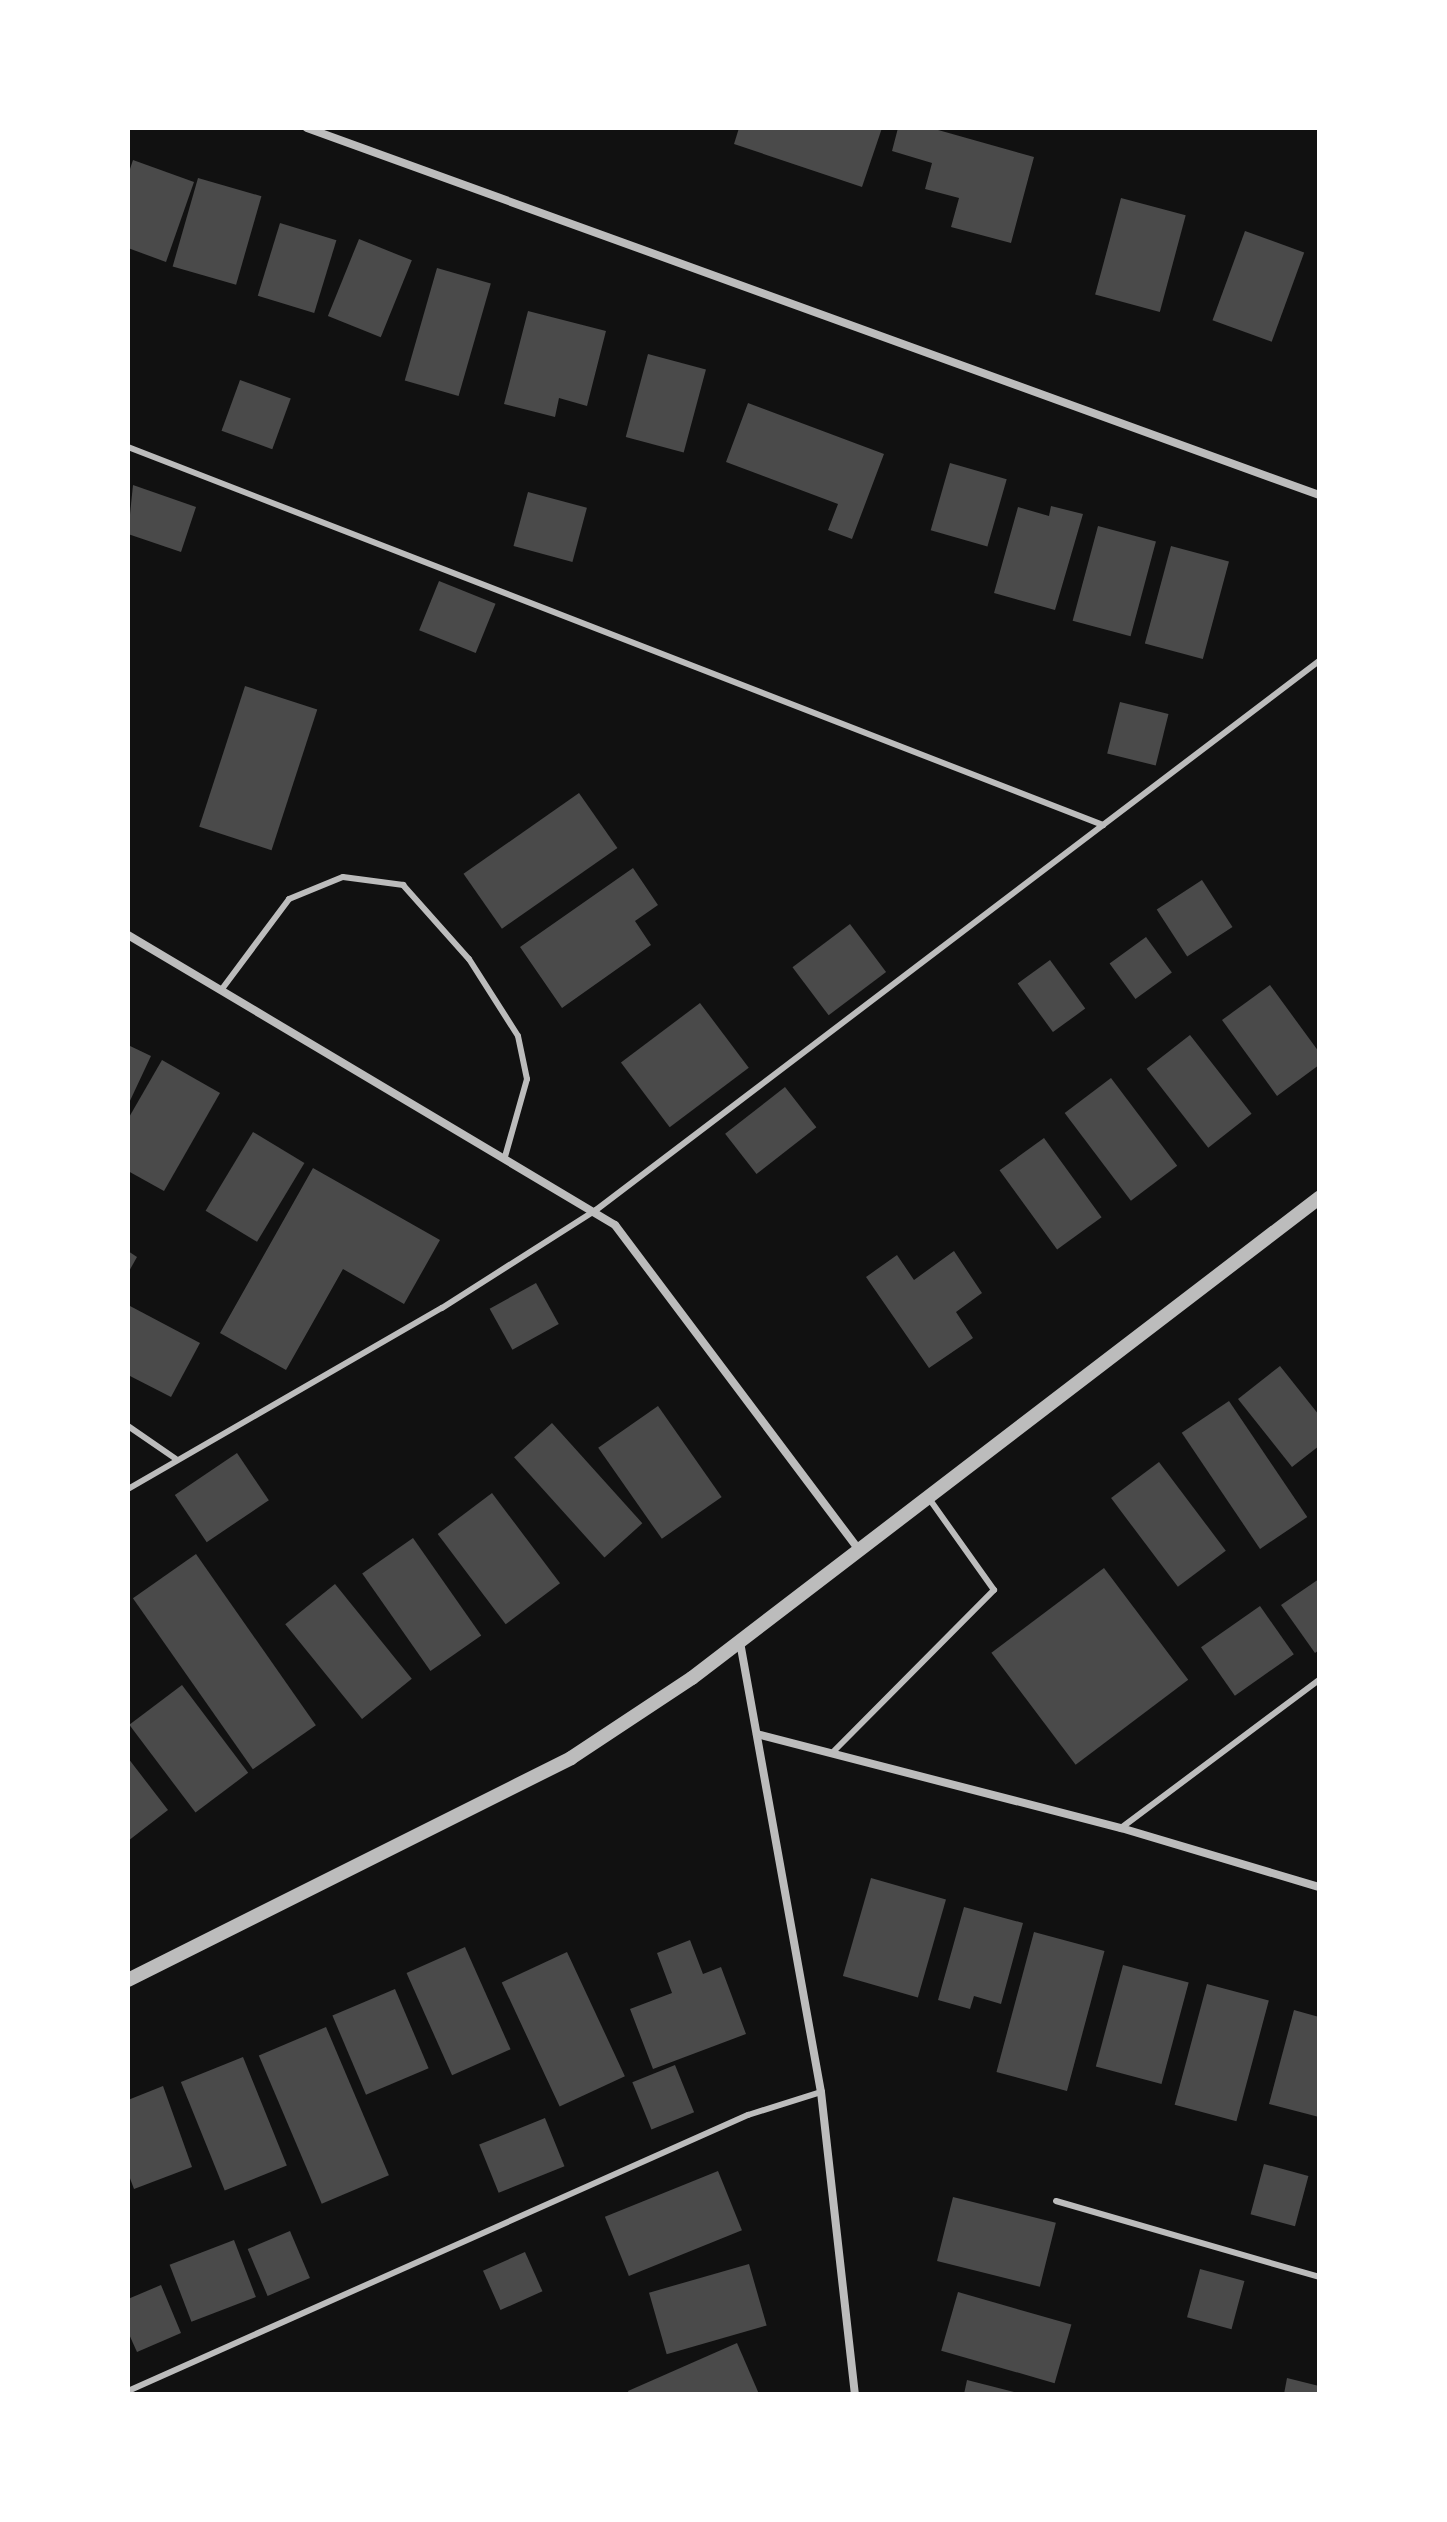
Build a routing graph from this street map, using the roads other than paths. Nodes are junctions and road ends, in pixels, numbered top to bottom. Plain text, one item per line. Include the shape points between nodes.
1 (307, 128) edge
2 (128, 447) edge
3 (1319, 495) edge
4 (1319, 661) edge
5 (1103, 825) junction
6 (128, 935) edge
7 (222, 989) junction
8 (505, 1157) junction
9 (1319, 1198) edge
10 (596, 1210) junction
11 (128, 1426) edge
12 (176, 1459) junction
13 (128, 1489) edge
14 (928, 1497) junction
15 (859, 1550) junction
16 (740, 1642) junction
17 (1319, 1680) edge
18 (757, 1734) junction
19 (832, 1753) junction
20 (1121, 1828) junction
21 (1319, 1887) edge
22 (128, 1980) edge
23 (821, 2092) junction
24 (1056, 2201) dead end
25 (1319, 2277) edge
26 (128, 2391) edge
27 (855, 2394) edge

1 - 3 street
2 - 5 lane
4 - 5 lane
5 - 10 lane
6 - 7 street
7 - 8 street
7 - 8 lane via 289,899 343,877 403,885 469,959 518,1036 527,1079
8 - 10 street
9 - 14 street
10 - 12 lane via 442,1308
10 - 15 street via 615,1225
11 - 12 lane
12 - 13 lane
14 - 15 street
14 - 19 lane via 994,1590
15 - 16 street
16 - 18 street
16 - 22 street via 571,1758
17 - 20 lane
18 - 19 street
18 - 23 street
19 - 20 street
20 - 21 street
23 - 26 lane via 748,2115
23 - 27 street
24 - 25 lane

